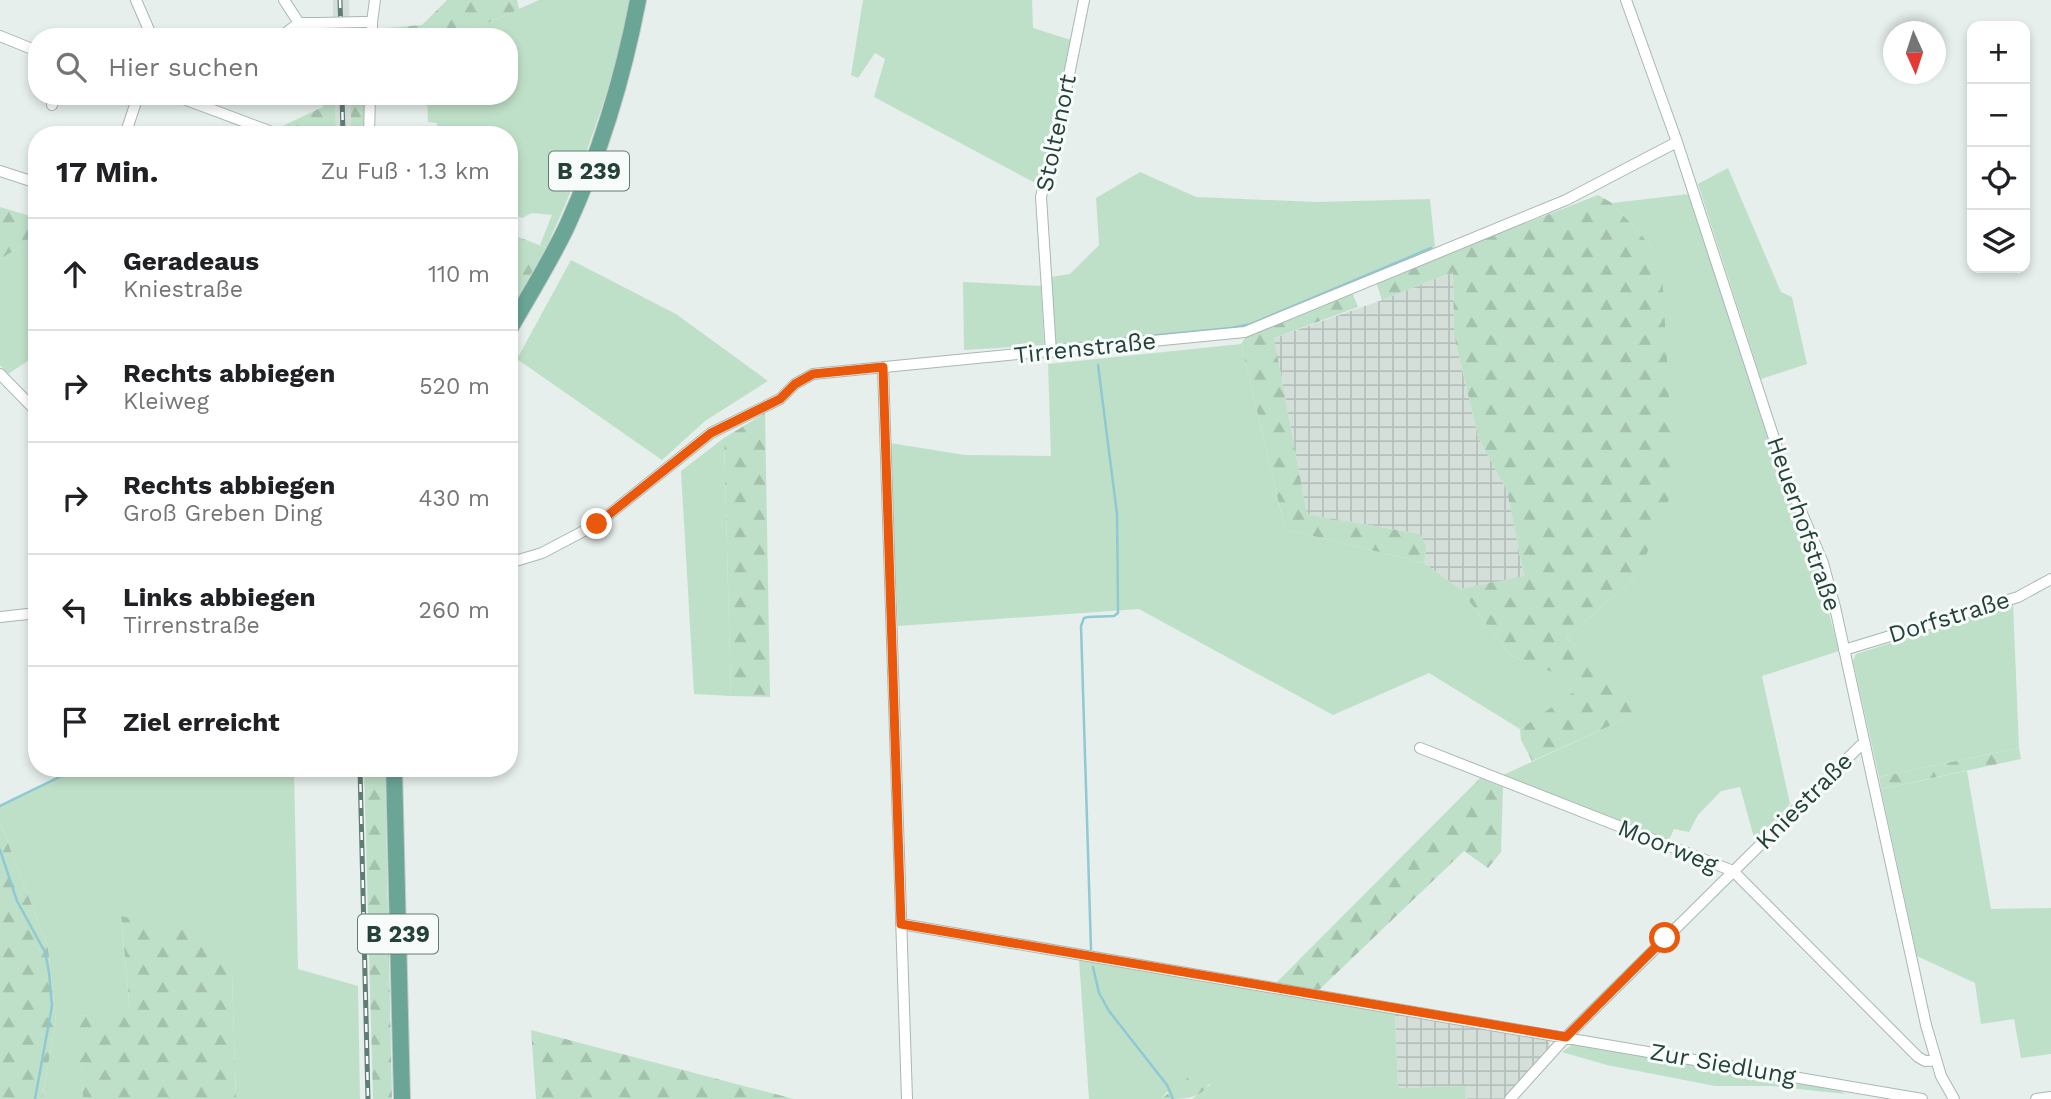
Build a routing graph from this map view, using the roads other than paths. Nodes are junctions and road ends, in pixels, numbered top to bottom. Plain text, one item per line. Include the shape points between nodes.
1 (136, 0) edge
2 (284, 0) edge
3 (375, 0) edge
4 (638, 0) edge
5 (1084, 0) edge
6 (1626, 0) edge
7 (367, 22) junction
8 (299, 23) junction
9 (148, 28) edge
10 (292, 28) edge
11 (369, 28) edge
12 (0, 36) edge
13 (28, 47) edge
14 (135, 105) edge
15 (209, 105) edge
16 (370, 105) edge
17 (128, 126) edge
18 (259, 126) edge
19 (369, 126) edge
20 (1678, 142) junction
21 (0, 170) edge
22 (28, 180) edge
23 (518, 314) edge
24 (1051, 352) junction
25 (883, 367) junction
26 (0, 374) edge
27 (28, 403) edge
28 (518, 560) edge
29 (2051, 579) edge
30 (28, 614) edge
31 (0, 617) edge
32 (1844, 650) junction
33 (1865, 744) junction
34 (1420, 748) dead end
35 (394, 777) edge
36 (1733, 872) junction
37 (901, 924) junction
38 (1566, 1037) junction
39 (1936, 1060) junction
40 (2051, 1097) edge
41 (402, 1099) edge
42 (907, 1099) edge
43 (1510, 1099) edge
44 (1922, 1099) edge
45 (1954, 1099) edge
46 (2036, 1099) edge

1 - 9 street
2 - 8 street
3 - 7 street
4 - 23 main road, B 239 via 612,111 567,226
5 - 24 street, Stoltenort via 1041,197
6 - 20 street, Heuerhofstraße
7 - 8 street, bridge
7 - 11 street
8 - 10 street
12 - 13 street
14 - 17 street
15 - 18 street
16 - 19 street
20 - 24 street, Tirrenstraße via 1566,200 1245,332
20 - 32 street, Heuerhofstraße via 1787,478 1823,563
21 - 22 street
24 - 25 street, Tirrenstraße
25 - 28 street, Tirrenstraße via 805,377 780,399 711,433 597,524
25 - 37 street
26 - 27 street
29 - 32 street, Dorfstraße via 2018,597
30 - 31 street
32 - 33 street, Heuerhofstraße
33 - 36 street, Kniestraße
33 - 39 street, Heuerhofstraße
34 - 36 street, Moorweg
35 - 41 main road, B 239
36 - 38 street, Kniestraße
36 - 39 street, Moorweg via 1918,1057
37 - 38 street, Zur Siedlung
37 - 42 street
38 - 43 street, Kniestraße
38 - 44 street, Zur Siedlung
39 - 45 street, Heuerhofstraße
40 - 46 street

